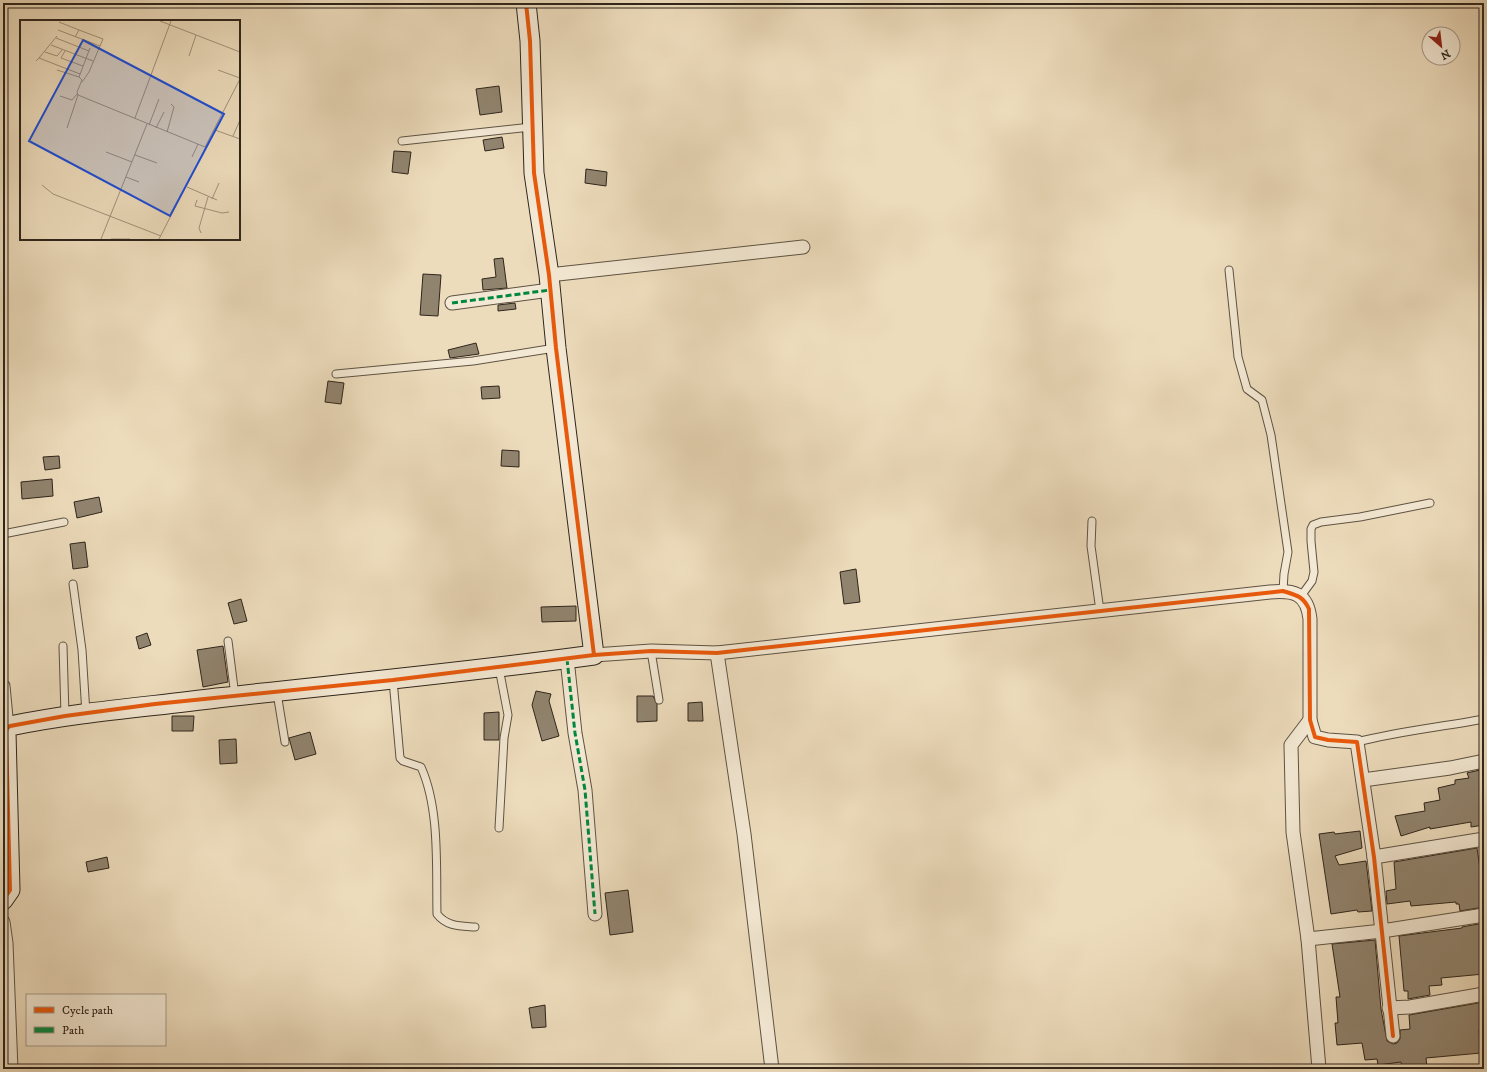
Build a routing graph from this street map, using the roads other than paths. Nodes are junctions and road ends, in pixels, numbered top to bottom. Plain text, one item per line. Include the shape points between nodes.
1 (526, 3) edge
2 (531, 127) junction
3 (402, 142) dead end
4 (803, 247) dead end
5 (1229, 270) dead end
6 (550, 283) junction
7 (452, 304) dead end
8 (556, 348) junction
9 (336, 374) dead end
10 (1430, 503) dead end
11 (1092, 521) dead end
12 (64, 522) dead end
13 (3, 534) edge
14 (73, 584) dead end
15 (1283, 591) junction
16 (1301, 596) junction
17 (1100, 611) junction
18 (228, 641) dead end
19 (63, 646) dead end
20 (651, 651) junction
21 (717, 653) junction
22 (594, 655) junction
23 (567, 659) junction
24 (499, 668) junction
25 (393, 680) junction
26 (3, 686) edge
27 (277, 690) junction
28 (235, 696) junction
29 (659, 700) dead end
30 (86, 714) junction
31 (65, 716) junction
32 (1484, 719) edge
33 (1310, 720) junction
34 (7, 728) junction
35 (284, 742) dead end
36 (1357, 742) junction
37 (1484, 761) edge
38 (1363, 780) junction
39 (499, 828) dead end
40 (1484, 839) edge
41 (1374, 856) junction
42 (3, 900) edge
43 (595, 914) dead end
44 (1484, 915) edge
45 (3, 922) edge
46 (475, 928) dead end
47 (1382, 930) junction
48 (1308, 939) junction
49 (1484, 994) edge
50 (1389, 1008) junction
51 (1392, 1036) dead end
52 (11, 1069) edge
53 (772, 1069) edge
54 (1319, 1069) edge

1 - 2 street via 530,41
2 - 3 lane
2 - 6 street via 534,173
4 - 6 street
5 - 15 lane via 1241,368 1247,389 1259,397 1265,406 1276,463 1288,552
6 - 7 street
6 - 8 street
8 - 9 lane via 473,361
8 - 22 street
10 - 16 lane via 1314,525 1311,529 1311,541 1314,572 1312,581
11 - 17 lane via 1091,546
12 - 13 lane
14 - 30 lane via 82,650
15 - 16 street
15 - 17 street
16 - 33 street via 1309,609 1310,619
17 - 21 street
18 - 28 lane
19 - 31 lane
20 - 21 street
20 - 22 street
20 - 29 lane
21 - 53 street via 744,834
22 - 23 street
23 - 24 street
23 - 43 street via 575,733 586,790
24 - 25 street
24 - 39 lane via 508,715 504,738
25 - 27 street
25 - 46 lane via 400,758 421,766 430,792 435,840 437,914 441,920 452,925
26 - 34 street
27 - 28 street
27 - 35 lane
28 - 30 street
30 - 31 street
31 - 34 street
32 - 36 lane
33 - 36 street via 1315,737
33 - 48 street via 1291,745 1292,832
34 - 42 street via 10,890
36 - 38 street
37 - 38 street
38 - 41 street
40 - 41 street
41 - 47 street
44 - 47 street
45 - 52 street
47 - 48 street
47 - 50 street
48 - 54 street
49 - 50 street via 1410,1007
50 - 51 street

